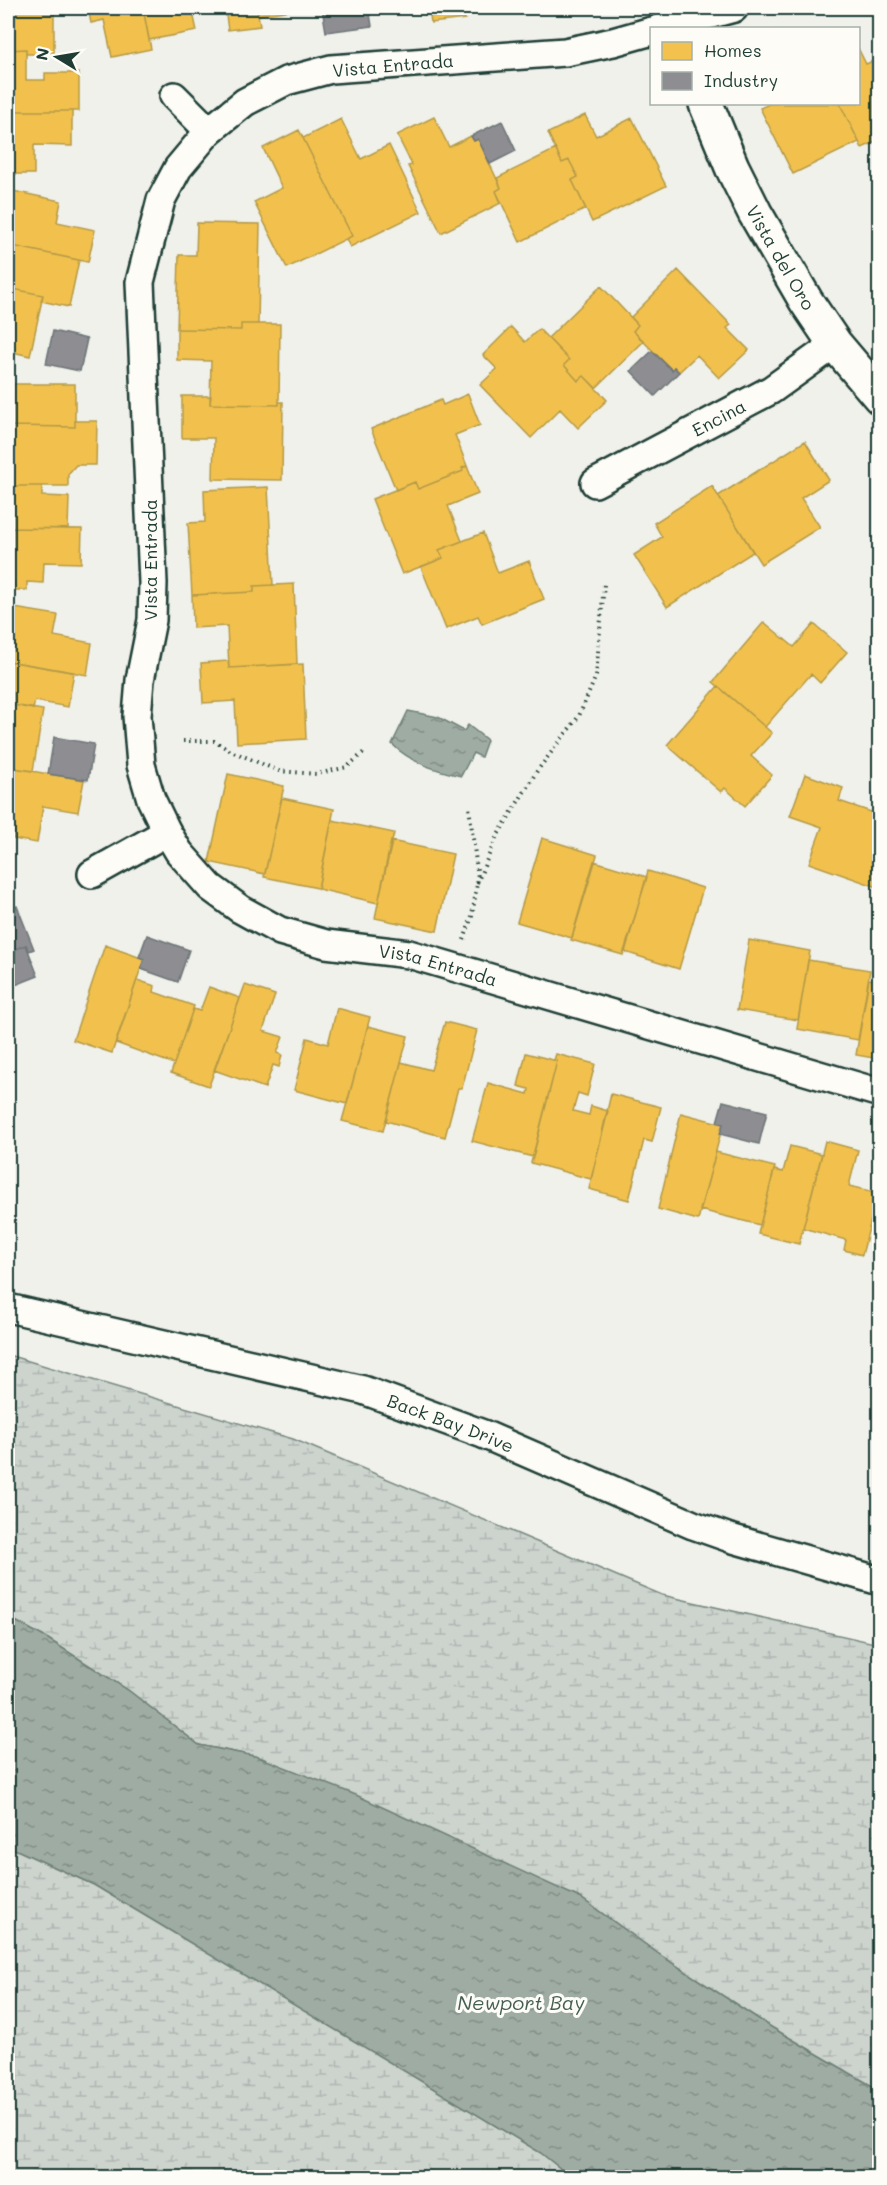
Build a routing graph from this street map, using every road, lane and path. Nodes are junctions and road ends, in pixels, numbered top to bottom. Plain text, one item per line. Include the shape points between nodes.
1 (734, 8) edge
2 (669, 24) edge
3 (650, 30) edge
4 (174, 96) dead end
5 (706, 105) edge
6 (208, 131) junction
7 (835, 344) junction
8 (879, 398) edge
9 (595, 483) dead end
10 (604, 584) dead end
11 (183, 741) dead end
12 (364, 752) dead end
13 (469, 807) dead end
14 (167, 832) junction
15 (92, 874) dead end
16 (477, 883) junction
17 (461, 950) dead end
18 (879, 1093) edge
19 (8, 1308) edge
20 (879, 1581) edge

1 - 2 street, Vista Entrada
3 - 6 street, Vista Entrada via 565,52 331,69 286,81 245,102
4 - 6 street
5 - 7 street, Vista del Oro via 755,213
6 - 14 street, Vista Entrada via 178,168 160,200 140,282 153,583 152,621 137,716 141,765
7 - 8 street, Vista del Oro
7 - 9 street, Encina via 771,390
10 - 16 path via 596,676 579,716 537,771 496,838
11 - 12 path via 214,741 279,771 317,774 346,767
13 - 16 path
14 - 15 street
14 - 18 street, Vista Entrada via 210,888 280,931 326,944 409,954
16 - 17 path
19 - 20 street, Back Bay Drive via 363,1390 483,1434 693,1525

